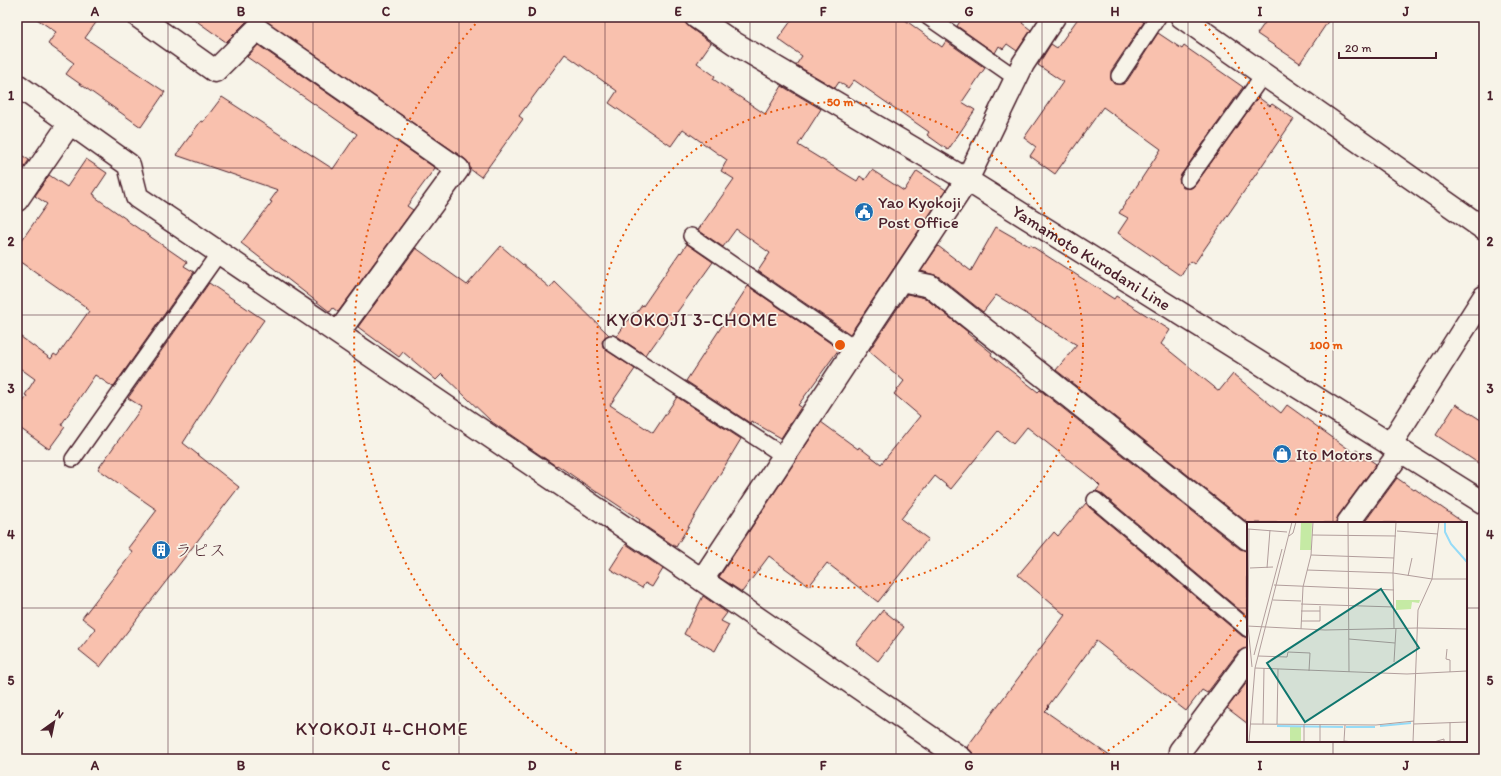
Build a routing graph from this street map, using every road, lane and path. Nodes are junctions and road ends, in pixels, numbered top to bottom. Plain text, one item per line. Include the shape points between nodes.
1 (139, 17) edge
2 (696, 17) edge
3 (928, 17) edge
4 (1054, 17) edge
5 (1158, 17) edge
6 (1182, 17) edge
7 (1264, 74) junction
8 (1119, 76) dead end
9 (1016, 78) junction
10 (17, 85) edge
11 (70, 123) junction
12 (967, 180) junction
13 (1188, 180) dead end
14 (17, 200) edge
15 (1484, 229) edge
16 (691, 236) dead end
17 (219, 253) junction
18 (901, 280) junction
19 (1484, 297) edge
20 (338, 333) junction
21 (611, 342) dead end
22 (855, 349) junction
23 (1396, 448) junction
24 (784, 456) junction
25 (74, 459) dead end
26 (1095, 500) dead end
27 (1484, 503) edge
28 (1349, 522) edge
29 (1247, 538) edge
30 (702, 580) junction
31 (1247, 628) edge
32 (1247, 661) edge
33 (1180, 751) dead end
34 (962, 759) edge

1 - 20 street via 215,71 257,29 458,169
2 - 12 street, Yamamoto Kurodani Line via 734,43
3 - 9 lane
4 - 9 street via 1022,64
5 - 8 lane
6 - 7 street
7 - 13 lane
7 - 15 street
9 - 12 street
10 - 11 street
11 - 14 street
11 - 17 street via 129,165 137,197
12 - 18 street
12 - 23 street, Yamamoto Kurodani Line
16 - 22 lane
17 - 20 street
17 - 25 lane
18 - 22 street
18 - 29 street via 930,286
19 - 23 street
20 - 30 street
21 - 24 lane
22 - 24 street
23 - 27 street, Yamamoto Kurodani Line
23 - 28 street
24 - 30 street
26 - 31 lane
30 - 34 street
32 - 33 street

